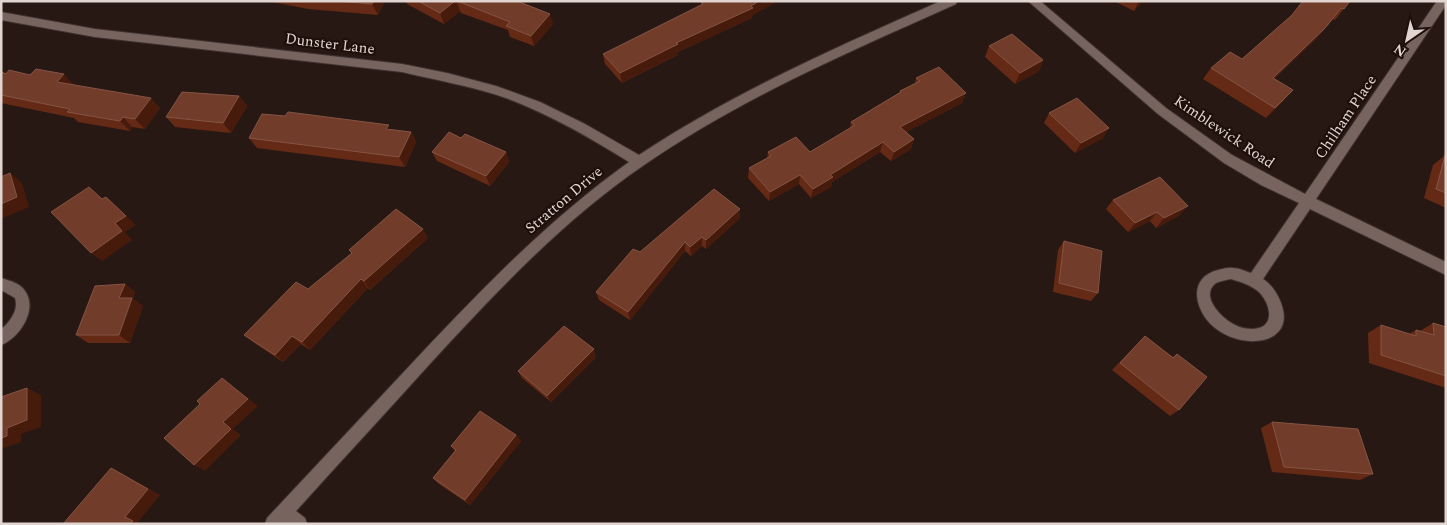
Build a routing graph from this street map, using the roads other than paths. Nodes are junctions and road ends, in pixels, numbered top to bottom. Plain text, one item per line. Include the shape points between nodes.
1 (952, 1) edge
2 (1033, 1) edge
3 (1443, 1) edge
4 (1, 16) edge
5 (638, 161) junction
6 (1308, 202) junction
7 (1446, 270) edge
8 (1254, 281) junction
9 (1, 284) edge
10 (1, 339) edge
11 (279, 518) edge
12 (299, 524) edge

1 - 5 street, Stratton Drive via 780,79
2 - 6 street, Kimblewick Road via 1194,135 1266,181
3 - 6 street, Chilham Place
4 - 5 street, Dunster Lane via 95,33 402,68 448,78 518,99 584,128
5 - 11 street, Stratton Drive via 532,248 475,304
6 - 7 street, Kimblewick Road
6 - 8 street, Chilham Place
8 - 8 street via 1243,276 1221,274 1212,277 1202,292 1207,311 1231,331 1248,336 1269,332 1278,317 1276,307 1272,297
9 - 10 street via 14,287 22,295 24,306 20,320
11 - 12 street

